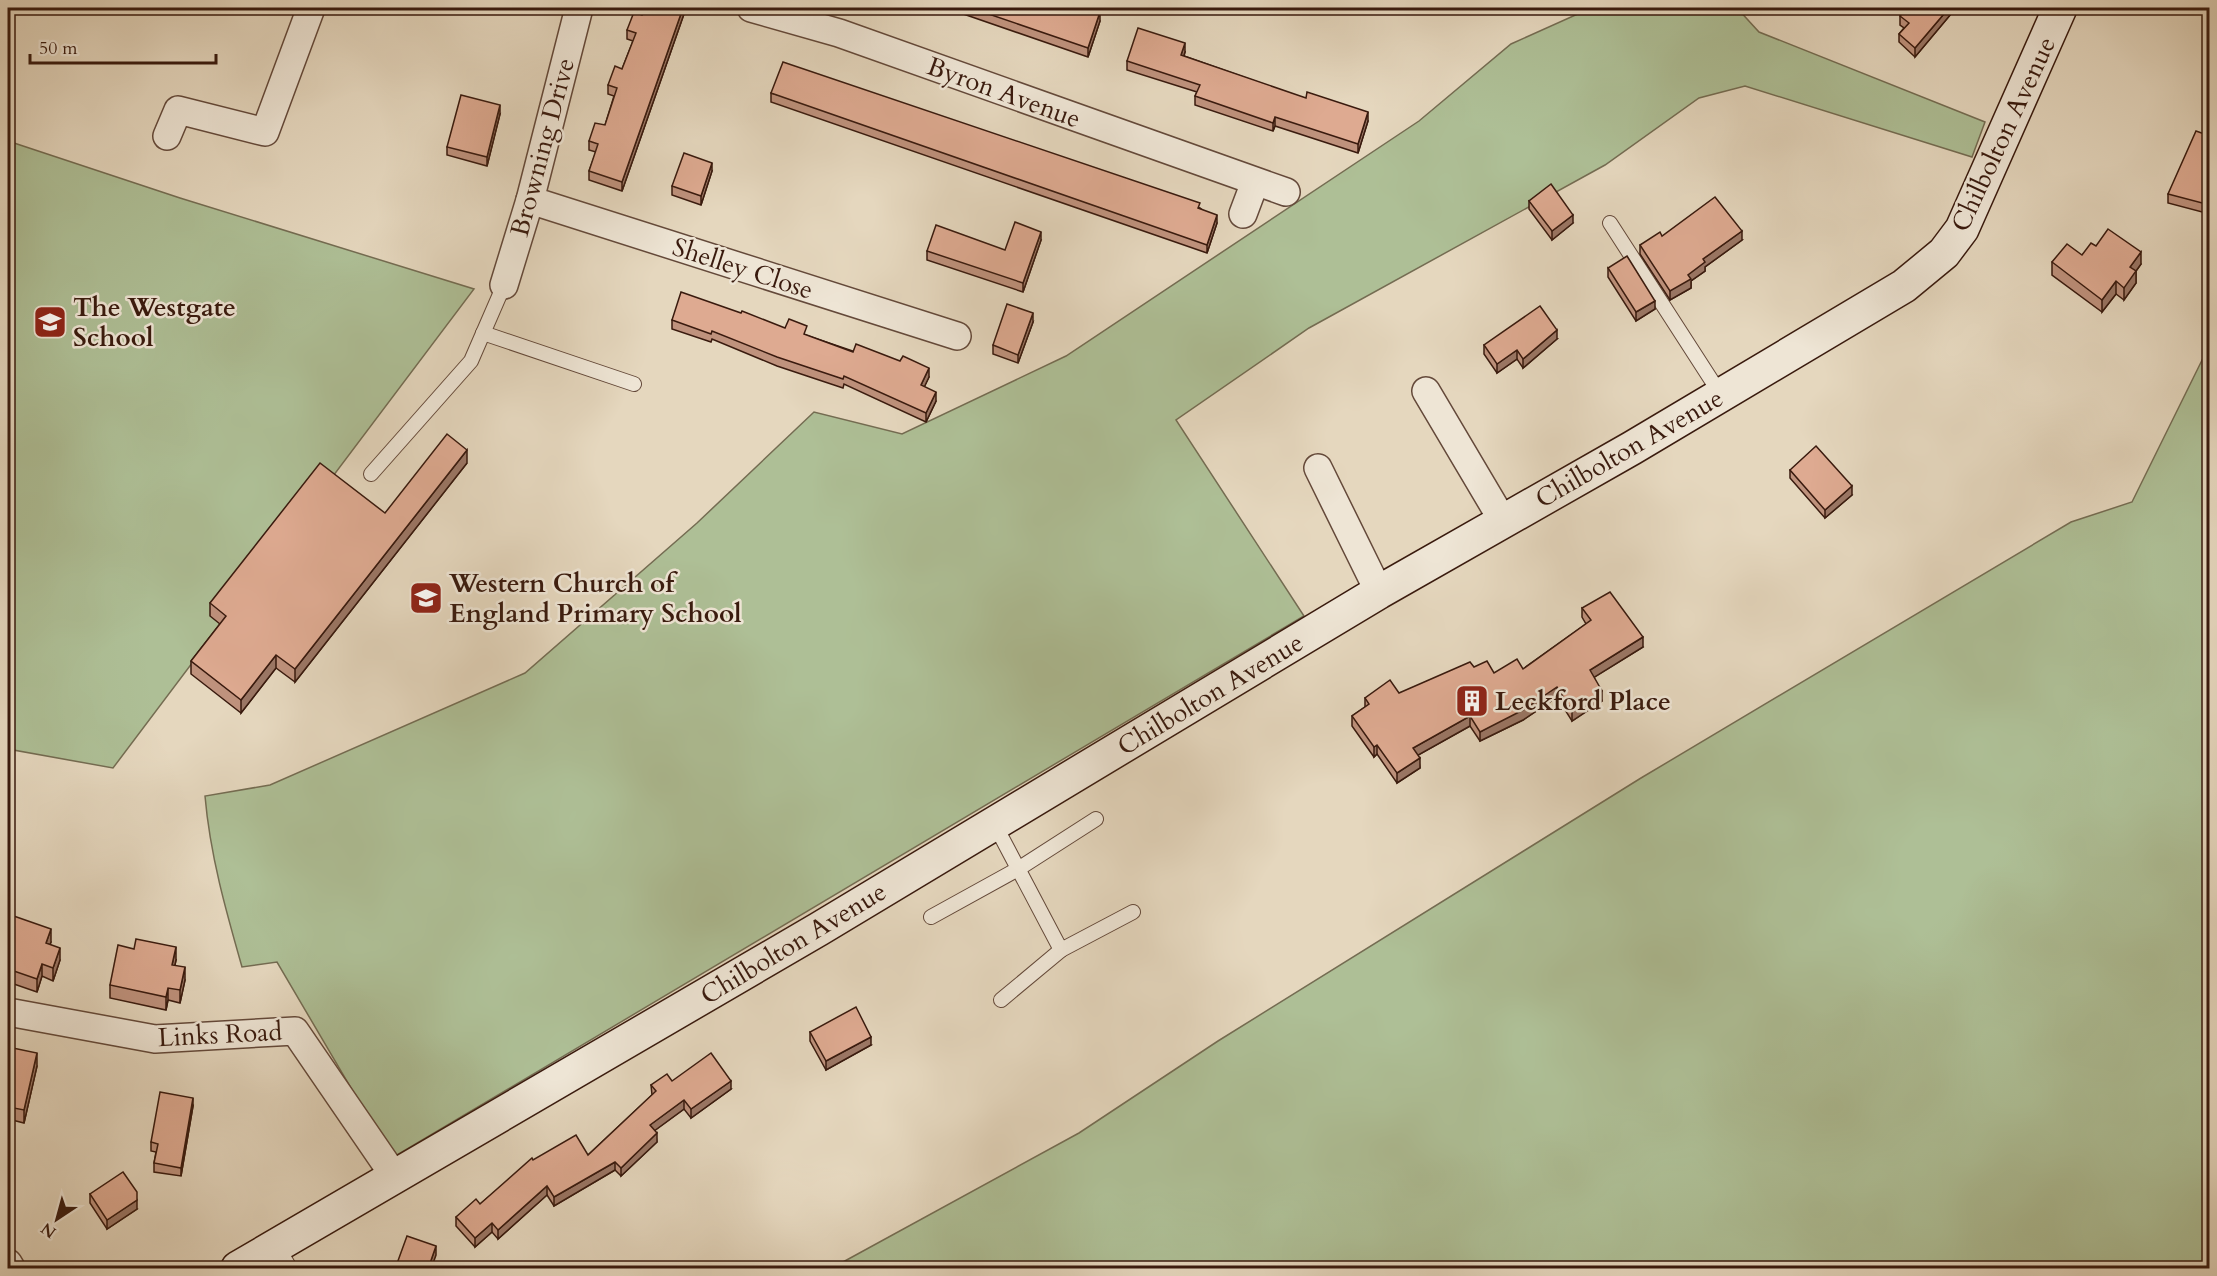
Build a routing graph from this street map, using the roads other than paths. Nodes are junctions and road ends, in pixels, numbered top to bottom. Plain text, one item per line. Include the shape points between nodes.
1 (311, 8) edge
2 (579, 8) edge
3 (751, 8) edge
4 (2060, 8) edge
5 (167, 136) dead end
6 (1256, 182) junction
7 (1286, 192) dead end
8 (530, 200) junction
9 (1243, 214) dead end
10 (1610, 223) dead end
11 (504, 285) joint
12 (483, 333) junction
13 (957, 336) dead end
14 (634, 384) dead end
15 (1426, 391) dead end
16 (1721, 395) junction
17 (1318, 468) dead end
18 (371, 474) dead end
19 (1503, 521) junction
20 (1379, 592) junction
21 (1096, 819) dead end
22 (994, 823) junction
23 (1018, 869) junction
24 (1133, 912) dead end
25 (931, 917) dead end
26 (1061, 950) junction
27 (1001, 1000) dead end
28 (8, 1012) edge
29 (395, 1177) junction
30 (283, 1257) edge
31 (8, 1263) edge
32 (11, 1269) edge
33 (238, 1269) edge

1 - 5 street via 265,132 178,110
2 - 8 street, Browning Drive
3 - 6 street, Byron Avenue via 839,33
4 - 16 main road, Chilbolton Avenue via 1977,199 1944,253 1904,286
6 - 7 street, Byron Avenue
6 - 9 street
8 - 11 street, Browning Drive
8 - 13 street, Shelley Close
10 - 16 lane
11 - 12 lane
12 - 14 lane
12 - 18 lane via 471,361
15 - 19 street
16 - 19 main road, Chilbolton Avenue
17 - 20 street
19 - 20 main road, Chilbolton Avenue
20 - 22 main road, Chilbolton Avenue
21 - 23 lane
22 - 23 lane
22 - 29 main road, Chilbolton Avenue
23 - 25 lane
23 - 26 lane
24 - 26 lane
26 - 27 lane
28 - 29 street, Links Road via 155,1040 296,1031
29 - 30 main road, Chilbolton Avenue
30 - 33 main road, Chilbolton Avenue
31 - 32 street

